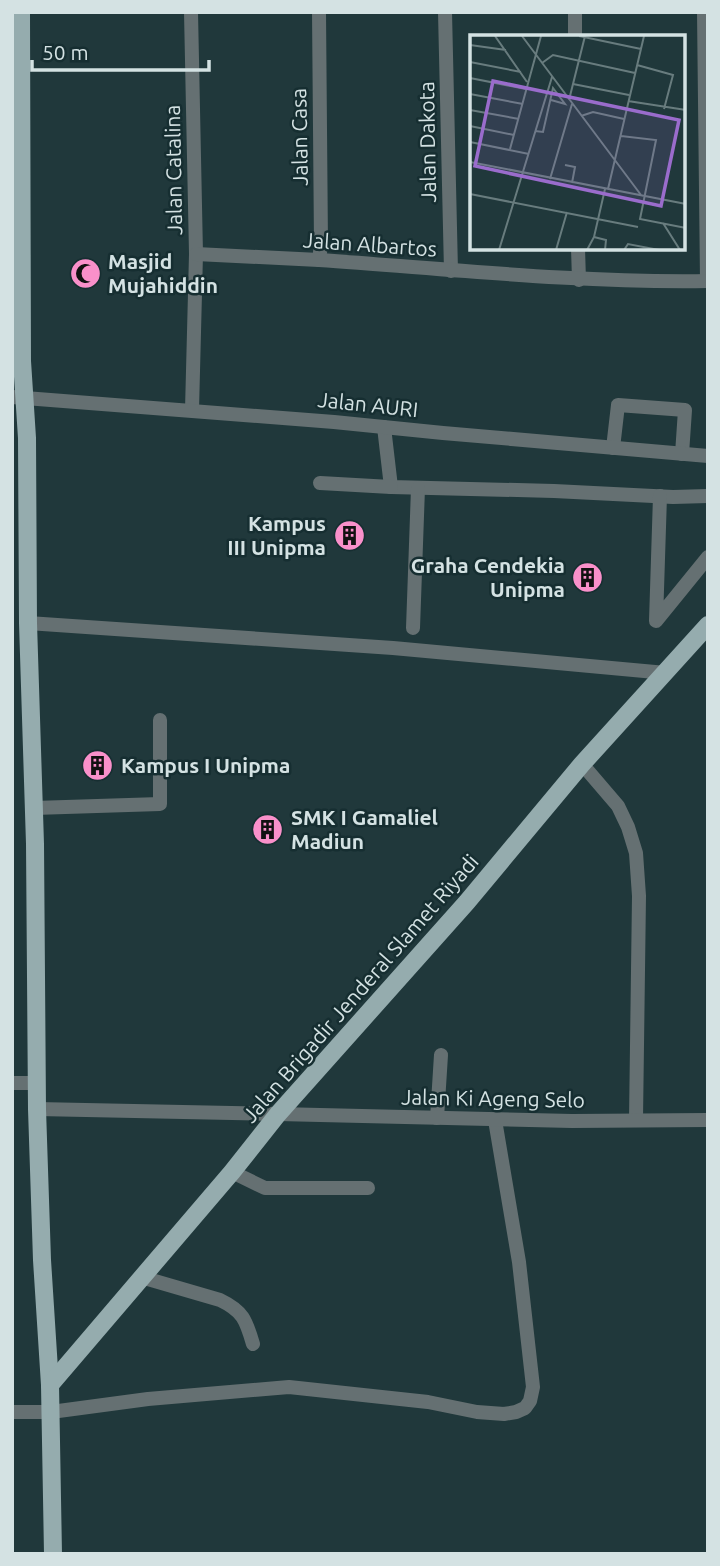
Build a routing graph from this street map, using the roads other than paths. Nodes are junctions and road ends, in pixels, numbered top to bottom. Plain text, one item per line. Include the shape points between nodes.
1 (21, 12) edge
2 (191, 12) edge
3 (319, 12) edge
4 (445, 12) edge
5 (575, 12) edge
6 (704, 12) edge
7 (575, 35) edge
8 (17, 52) edge
9 (578, 250) edge
10 (196, 254) junction
11 (319, 261) junction
12 (451, 271) junction
13 (579, 280) junction
14 (707, 281) edge
15 (18, 398) edge
16 (192, 410) junction
17 (384, 427) junction
18 (613, 449) junction
19 (682, 454) junction
20 (708, 456) edge
21 (320, 483) dead end
22 (391, 487) junction
23 (418, 488) junction
24 (660, 496) junction
25 (708, 496) edge
26 (708, 557) edge
27 (29, 623) junction
28 (708, 625) edge
29 (413, 628) dead end
30 (701, 641) edge
31 (666, 673) junction
32 (160, 720) dead end
33 (582, 764) junction
34 (34, 808) junction
35 (440, 1055) dead end
36 (12, 1083) edge
37 (36, 1083) junction
38 (37, 1109) junction
39 (278, 1114) junction
40 (438, 1118) junction
41 (495, 1120) junction
42 (636, 1120) junction
43 (708, 1120) edge
44 (232, 1172) junction
45 (368, 1188) dead end
46 (141, 1277) junction
47 (253, 1345) dead end
48 (50, 1385) junction
49 (12, 1412) edge
50 (51, 1412) junction
51 (52, 1554) edge

1 - 8 main road
2 - 10 street, Jalan Catalina
3 - 11 street, Jalan Casa
4 - 12 street, Jalan Dakota
5 - 7 street
6 - 14 street
8 - 15 main road via 22,361
9 - 13 street
10 - 11 street, Jalan Albartos
10 - 16 street, Jalan Catalina
11 - 12 street, Jalan Albartos
12 - 13 street, Jalan Albartos
13 - 14 street, Jalan Albartos
15 - 16 street, Jalan AURI
15 - 27 main road via 27,438
16 - 17 street, Jalan AURI
17 - 18 street, Jalan AURI
17 - 22 street
18 - 19 street, Jalan AURI
18 - 19 street via 618,405 685,411
19 - 20 street, Jalan AURI
21 - 22 street
22 - 23 street
23 - 24 street
23 - 29 street
24 - 25 street
24 - 26 street via 656,621
27 - 31 street via 393,648
27 - 34 main road
28 - 30 main road, Jalan Brigadir Jenderal Slamet Riyadi
30 - 31 main road, Jalan Brigadir Jenderal Slamet Riyadi
31 - 33 main road, Jalan Brigadir Jenderal Slamet Riyadi
32 - 34 street via 160,804
33 - 39 main road, Jalan Brigadir Jenderal Slamet Riyadi via 467,902
33 - 42 street via 618,806 636,853
34 - 37 main road
35 - 40 street
36 - 37 street
37 - 38 main road
38 - 39 street, Jalan Ki Ageng Selo
38 - 48 main road
39 - 40 street, Jalan Ki Ageng Selo
39 - 44 main road, Jalan Brigadir Jenderal Slamet Riyadi
40 - 41 street, Jalan Ki Ageng Selo
41 - 42 street, Jalan Ki Ageng Selo
41 - 50 street via 519,1262 533,1387 525,1408 504,1414 477,1412 289,1387
42 - 43 street, Jalan Ki Ageng Selo
44 - 45 street via 265,1188
44 - 46 main road, Jalan Brigadir Jenderal Slamet Riyadi
46 - 47 street via 232,1305 242,1314
46 - 48 main road, Jalan Brigadir Jenderal Slamet Riyadi
48 - 50 main road
49 - 50 street
50 - 51 main road

